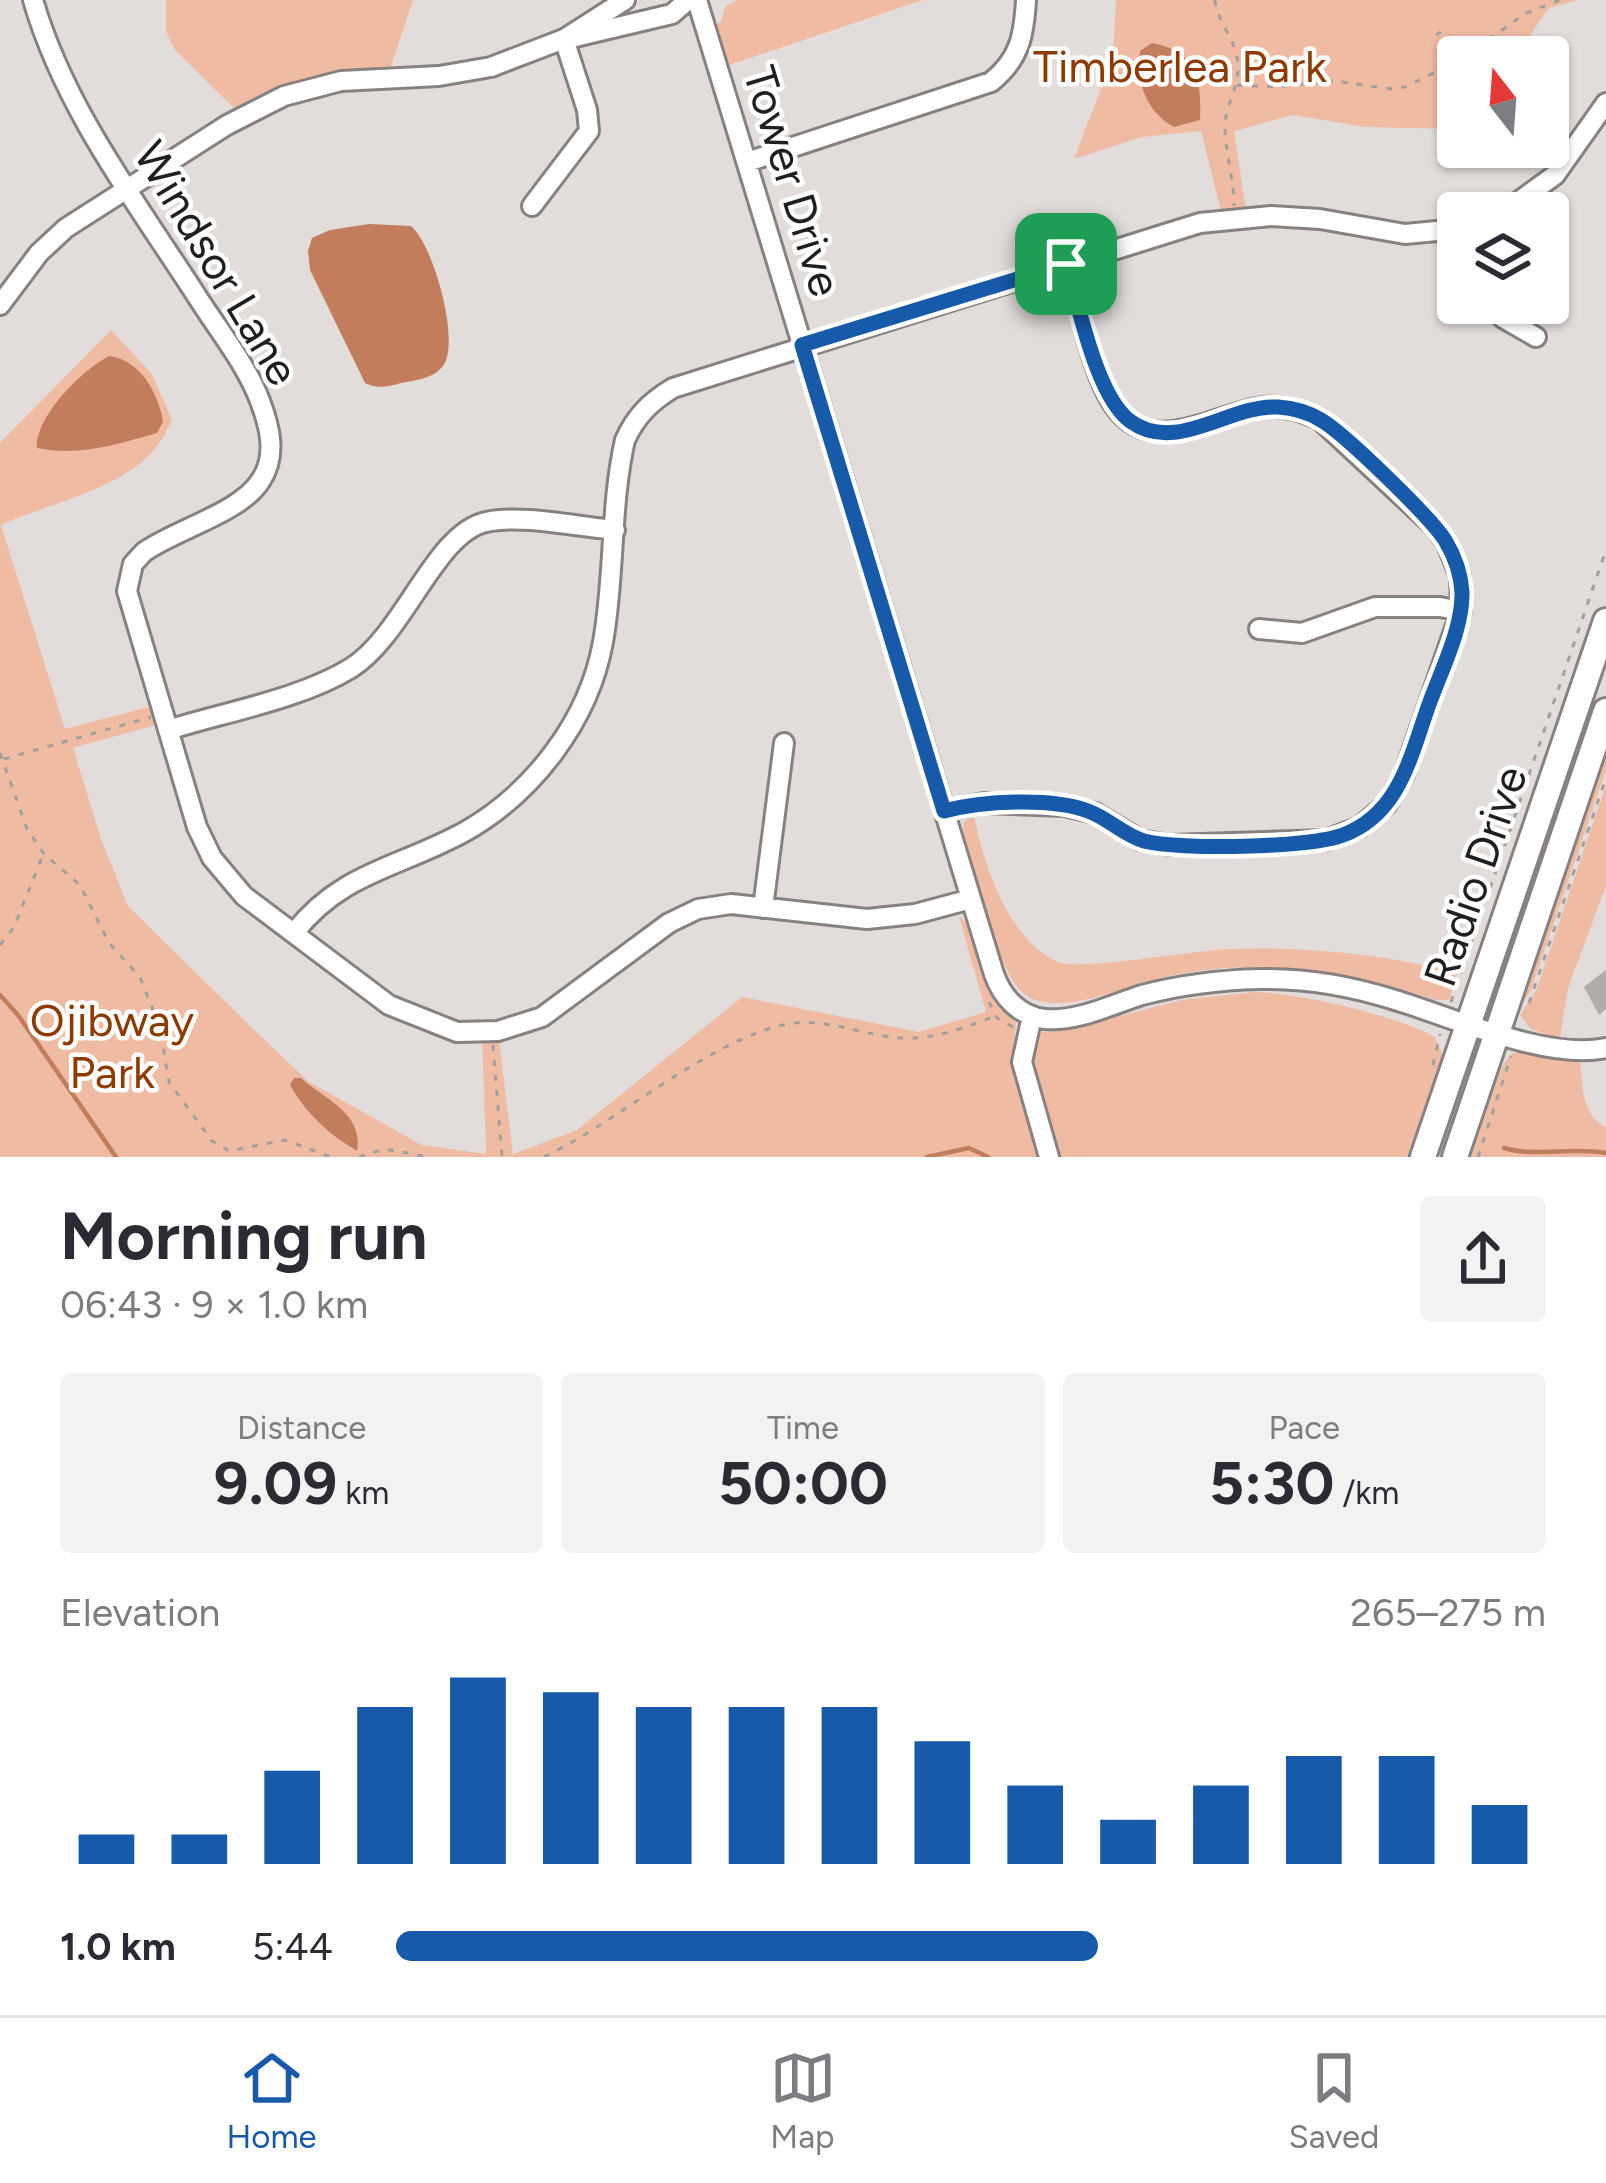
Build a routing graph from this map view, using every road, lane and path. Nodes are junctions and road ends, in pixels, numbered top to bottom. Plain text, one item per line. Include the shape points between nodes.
1 (34, 0) edge
2 (625, 0) edge
3 (688, 0) edge
4 (697, 0) edge
5 (1025, 0) edge
6 (1215, 0) edge
7 (1560, 0) edge
8 (1436, 35) dead end
9 (1445, 36) edge
10 (1494, 36) edge
11 (564, 39) junction
12 (1437, 72) edge
13 (1237, 85) junction
14 (1606, 103) edge
15 (746, 162) junction
16 (128, 189) junction
17 (1533, 192) edge
18 (532, 206) dead end
19 (1234, 217) junction
20 (1437, 231) edge
21 (1066, 264) junction
22 (0, 305) edge
23 (1512, 324) edge
24 (1536, 337) dead end
25 (802, 345) junction
26 (615, 530) junction
27 (1606, 550) edge
28 (1461, 611) junction
29 (1606, 621) edge
30 (1259, 628) dead end
31 (1606, 711) edge
32 (166, 722) junction
33 (784, 743) dead end
34 (1, 756) edge
35 (1606, 778) edge
36 (944, 811) junction
37 (44, 854) junction
38 (971, 899) junction
39 (763, 908) junction
40 (294, 933) junction
41 (0, 945) edge
42 (1453, 997) dead end
43 (1523, 1010) dead end
44 (996, 1016) dead end
45 (1032, 1016) junction
46 (1469, 1025) junction
47 (492, 1032) junction
48 (1497, 1032) junction
49 (1437, 1041) dead end
50 (1606, 1048) edge
51 (1511, 1056) dead end
52 (1431, 1072) dead end
53 (331, 1157) edge
54 (359, 1157) edge
55 (430, 1157) edge
56 (502, 1157) edge
57 (544, 1157) edge
58 (1049, 1157) edge
59 (1423, 1157) edge
60 (1455, 1157) edge
61 (1478, 1157) edge

1 - 16 street, Windsor Lane via 66,84
2 - 11 street
3 - 11 street via 672,14
4 - 15 street, Tower Drive
5 - 15 street via 1021,46 992,82
6 - 13 path via 1238,61
7 - 10 path
8 - 9 path
11 - 16 street via 463,73 341,81 284,96
11 - 18 street via 589,131
12 - 13 path via 1392,89 1334,81
13 - 19 path via 1225,133
14 - 17 street via 1555,176
15 - 25 street, Tower Drive
16 - 22 street via 53,239
16 - 32 street, Windsor Lane via 247,374 271,445 252,491 157,542 133,564 128,605
19 - 20 street
19 - 21 street
21 - 25 street
21 - 28 street via 1107,393 1125,418 1163,434 1271,406 1319,419 1446,542 1460,576
23 - 24 street
25 - 26 street via 673,388 645,408 625,440
25 - 36 street, Tower Drive
26 - 32 street via 468,519 385,640 351,668 309,687
26 - 40 street via 592,682 548,760 485,819 336,890
27 - 42 path
28 - 30 street via 1375,607 1302,633
28 - 36 street via 1397,791 1341,836 1169,845 1065,806 984,803
29 - 46 main road, Radio Drive
31 - 48 main road, Radio Drive
32 - 34 path
32 - 40 street, Windsor Lane via 212,859 244,896
33 - 39 street
34 - 37 path via 20,815
35 - 43 path
36 - 38 street, Tower Drive
37 - 41 path
37 - 53 path via 80,885 109,943 140,977 169,1082 212,1141 229,1151 284,1140
38 - 39 street, Windsor Lane via 867,919
38 - 45 street, Tower Drive via 999,987
39 - 47 street, Windsor Lane via 716,905 682,916 542,1017
40 - 47 street, Windsor Lane via 412,1017 457,1032
44 - 57 path via 919,1038 782,1025 690,1068
45 - 46 street via 1061,1019 1174,988 1261,979 1355,989
45 - 58 street via 1022,1064
46 - 48 street
46 - 59 main road, Radio Drive
47 - 56 path
48 - 50 street via 1568,1051
48 - 60 main road, Radio Drive
49 - 52 path
51 - 61 path
54 - 55 path via 384,1149

